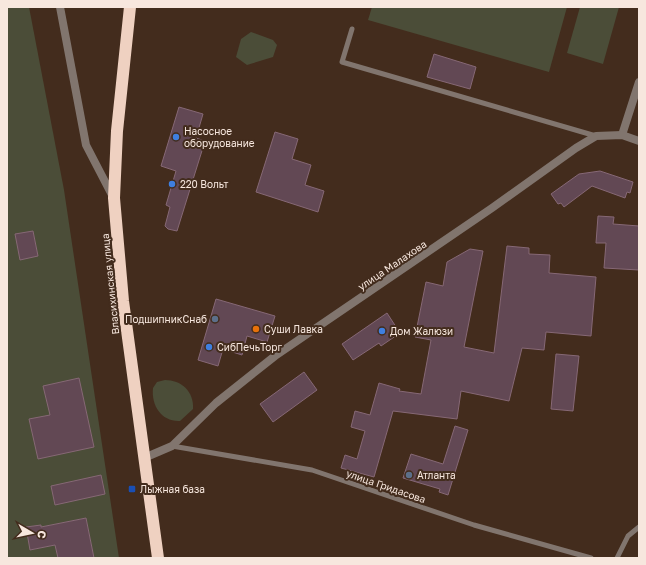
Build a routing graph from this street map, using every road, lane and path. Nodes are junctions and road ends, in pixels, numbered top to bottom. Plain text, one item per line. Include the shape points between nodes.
1 (60, 7) edge
2 (130, 7) edge
3 (352, 29) dead end
4 (639, 82) edge
5 (622, 135) junction
6 (596, 136) junction
7 (639, 141) edge
8 (114, 198) junction
9 (172, 446) junction
10 (144, 458) junction
11 (639, 527) edge
12 (158, 558) edge
13 (591, 558) edge
14 (618, 558) edge

1 - 8 street via 86,145
2 - 8 highway, Власихинская улица via 117,131
3 - 6 lane via 342,62
4 - 5 street
5 - 6 street, улица Малахова
5 - 7 street, улица Малахова
6 - 9 street, улица Малахова via 275,356 216,402
8 - 10 highway, Власихинская улица via 123,302
9 - 10 street
9 - 13 lane, улица Гридасова via 312,470 474,525
10 - 12 highway, Власихинская улица
11 - 14 lane via 628,536

